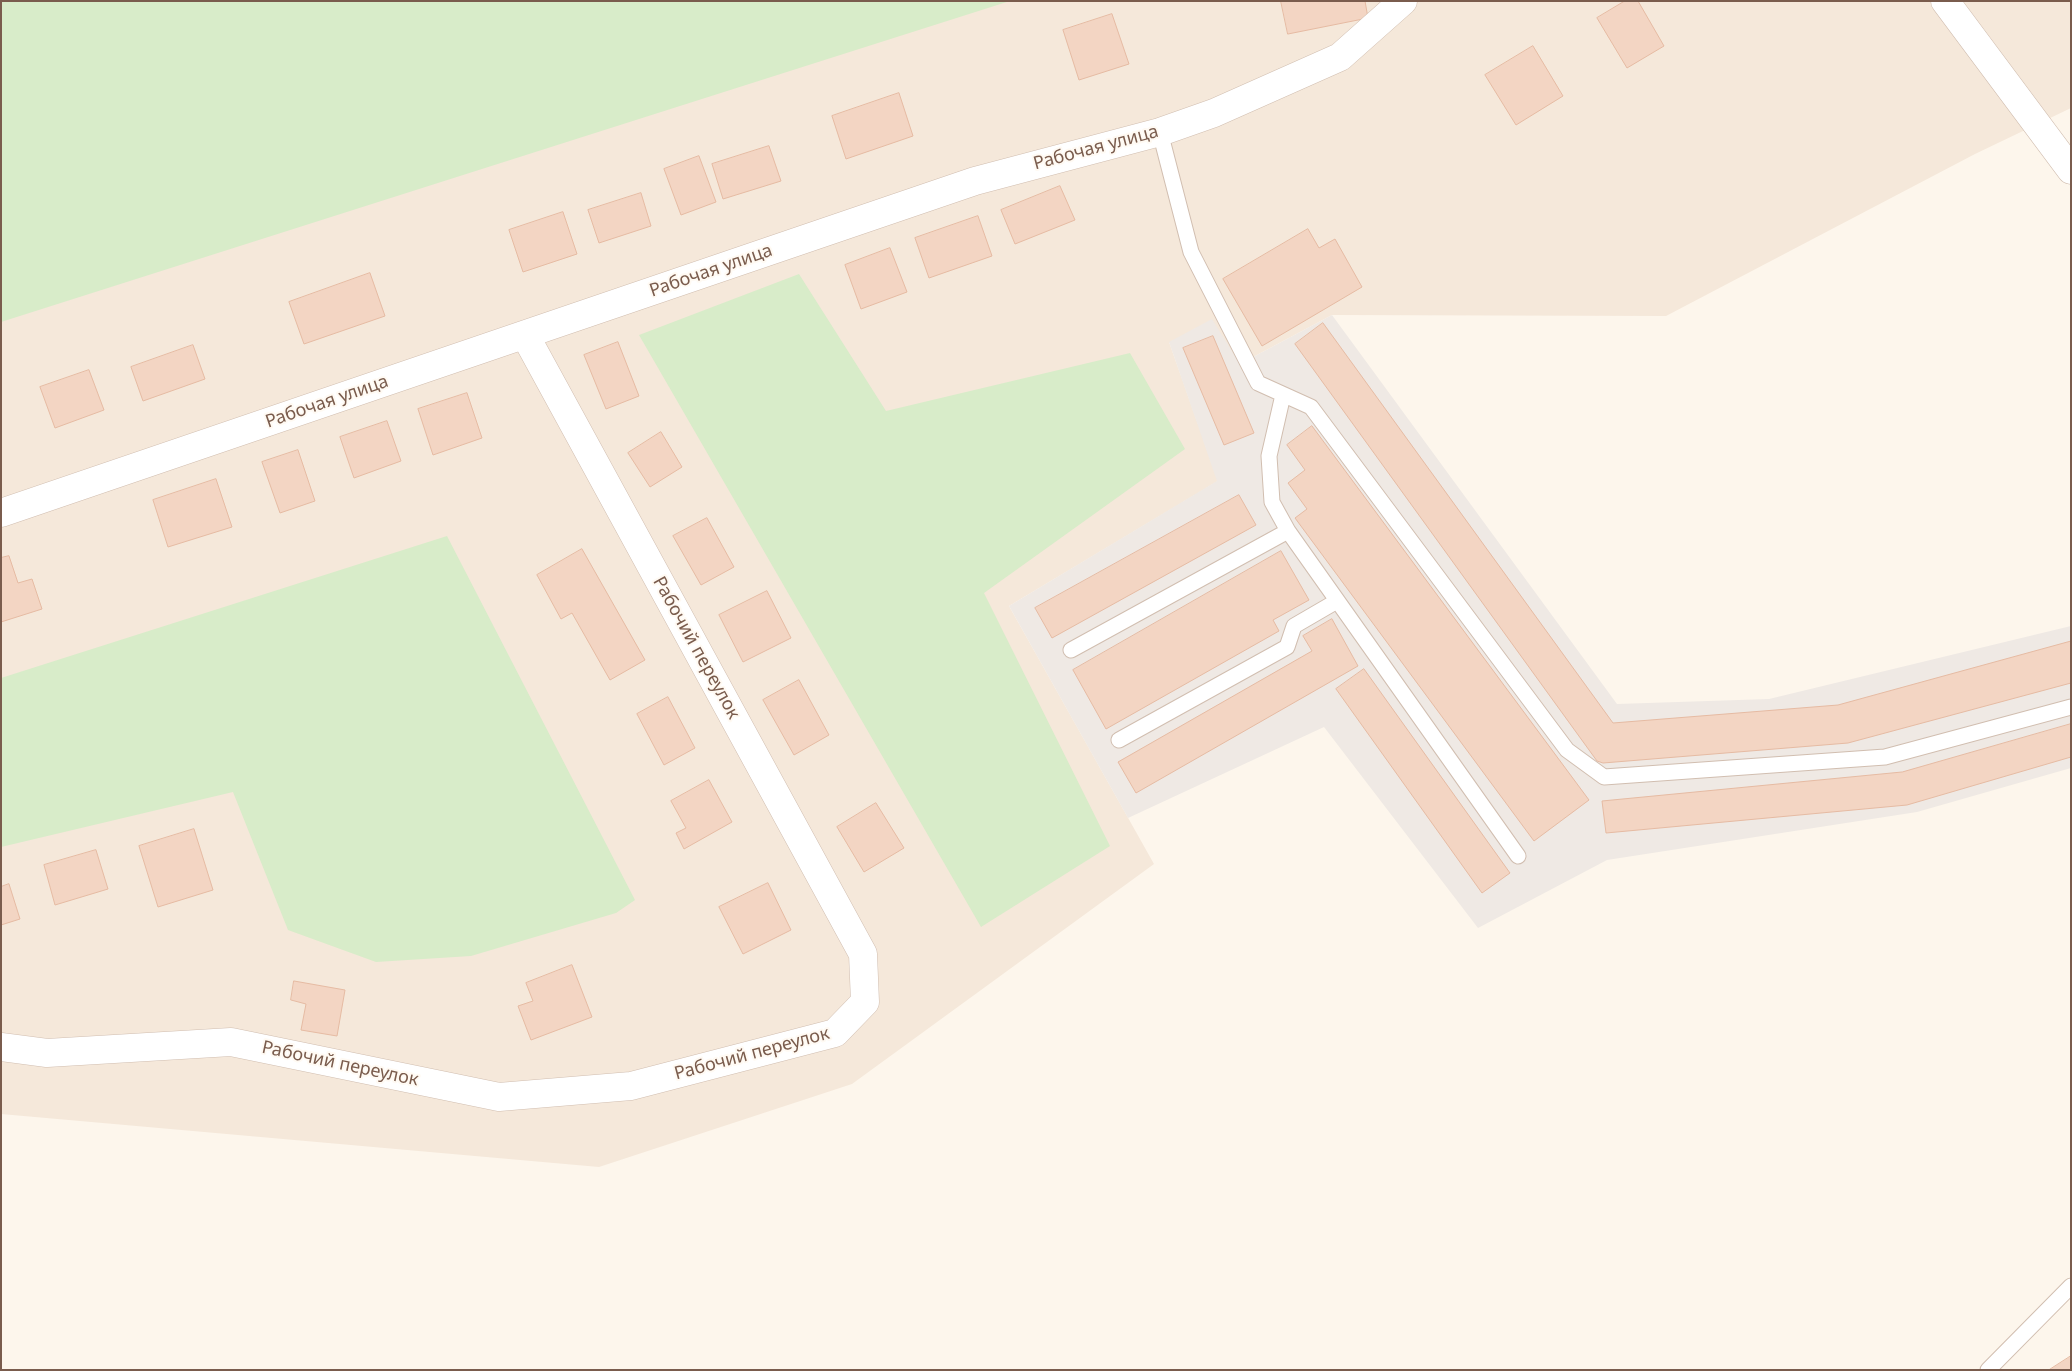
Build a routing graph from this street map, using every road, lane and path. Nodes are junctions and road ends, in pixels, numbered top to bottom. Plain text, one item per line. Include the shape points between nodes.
1 (1403, 1) edge
2 (1945, 1) edge
3 (1160, 132) junction
4 (2071, 170) edge
5 (525, 335) junction
6 (1283, 395) junction
7 (1, 513) edge
8 (1288, 531) junction
9 (1337, 601) junction
10 (1071, 650) dead end
11 (2071, 707) edge
12 (1119, 740) dead end
13 (1518, 856) dead end
14 (1, 1047) edge
15 (2071, 1286) edge
16 (1988, 1370) edge

1 - 3 street, Рабочая улица via 1340,57 1214,113
2 - 4 street
3 - 5 street, Рабочая улица via 975,181
3 - 6 lane via 1191,252 1258,383
5 - 7 street, Рабочая улица
5 - 14 street, Рабочий переулок via 863,954 865,1002 834,1033 631,1086 499,1097 231,1042 47,1053
6 - 8 lane via 1269,456 1272,502
6 - 11 lane via 1311,407 1567,750 1604,777 1885,758
8 - 9 lane
8 - 10 lane
9 - 12 lane via 1294,626 1287,647
9 - 13 lane
15 - 16 lane

